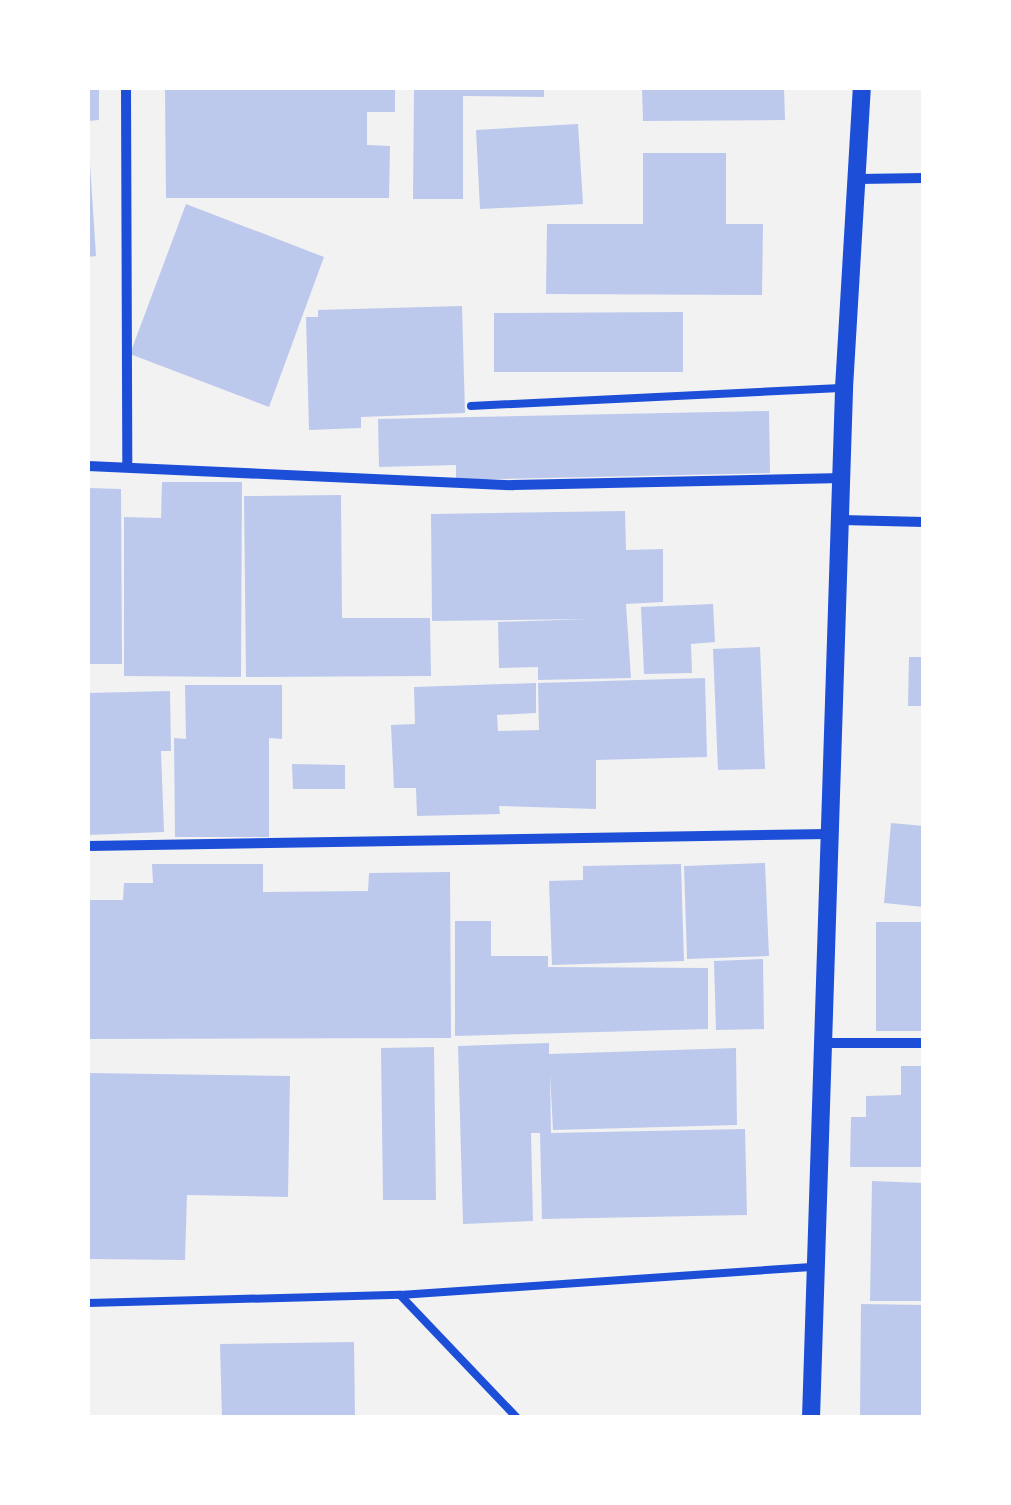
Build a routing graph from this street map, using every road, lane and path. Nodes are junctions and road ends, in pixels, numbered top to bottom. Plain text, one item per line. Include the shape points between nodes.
1 (126, 88) edge
2 (862, 88) edge
3 (924, 178) edge
4 (858, 179) junction
5 (844, 388) junction
6 (471, 406) dead end
7 (88, 466) edge
8 (126, 466) junction
9 (843, 478) junction
10 (842, 520) junction
11 (924, 522) edge
12 (828, 834) junction
13 (88, 846) edge
14 (823, 1043) junction
15 (924, 1043) edge
16 (814, 1267) junction
17 (400, 1295) junction
18 (88, 1303) edge
19 (516, 1418) edge
20 (811, 1418) edge

1 - 8 street
2 - 4 street
3 - 4 street
4 - 5 street
5 - 6 lane
5 - 9 street
7 - 8 street
8 - 9 street via 346,482 513,485
9 - 10 street
10 - 11 street
10 - 12 street
12 - 13 street
12 - 14 street
14 - 15 street
14 - 16 street
16 - 17 lane
16 - 20 street
17 - 18 lane
17 - 19 lane

